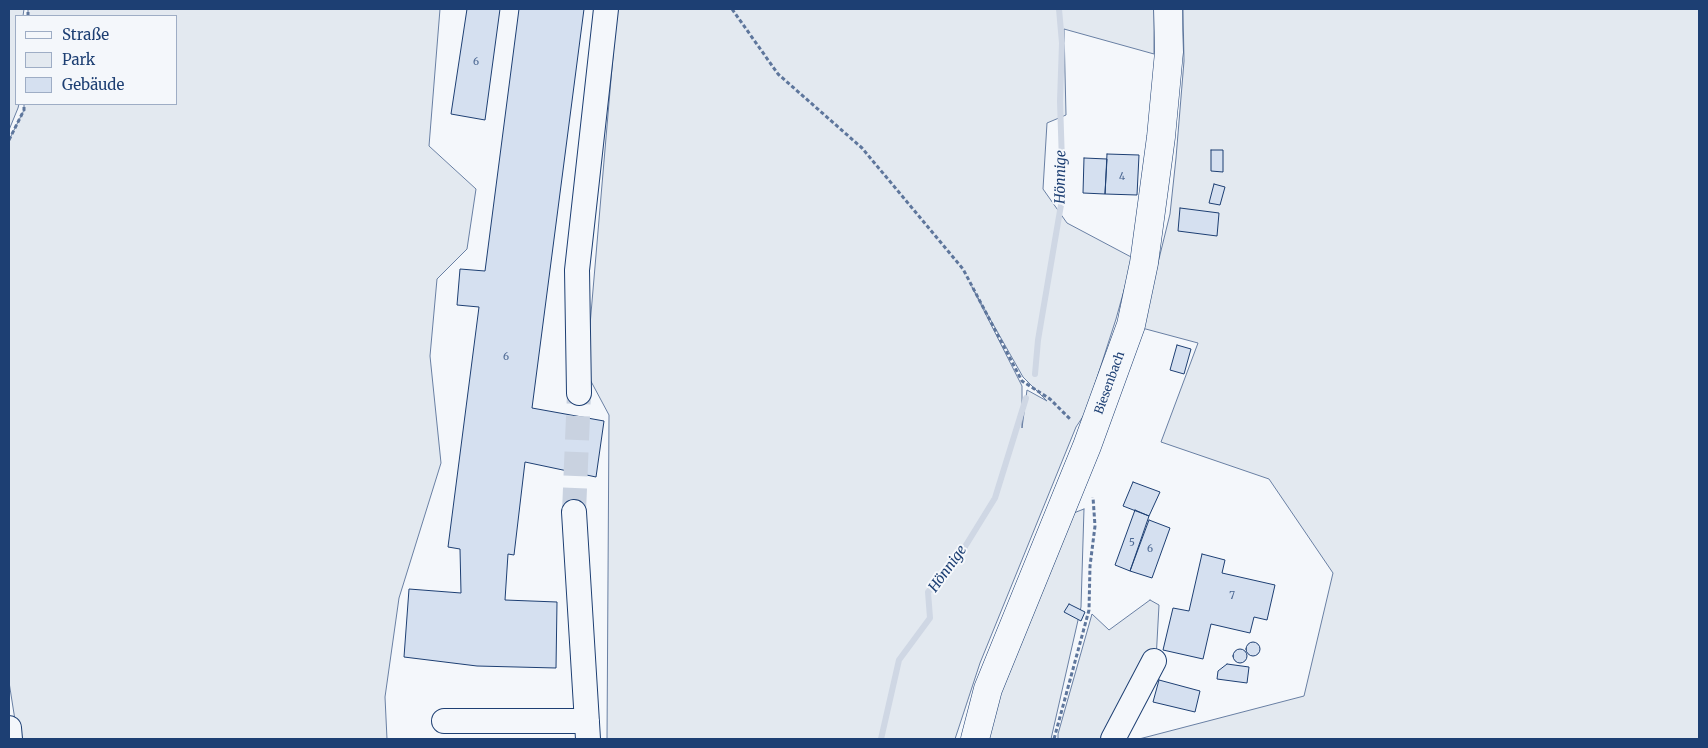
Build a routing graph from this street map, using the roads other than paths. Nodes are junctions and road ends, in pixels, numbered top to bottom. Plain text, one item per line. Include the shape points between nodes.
1 (606, 9) edge
2 (1168, 9) edge
3 (579, 393) tunnel mouth
4 (574, 512) tunnel mouth
5 (1154, 661) dead end
6 (444, 721) dead end
7 (9, 728) edge
8 (587, 730) edge
9 (10, 739) edge
10 (975, 739) edge
11 (1113, 739) edge

1 - 3 street via 577,270
2 - 10 main road, Biesenbach via 1161,138 1144,263 1131,325 1087,446 988,689
4 - 8 street
5 - 11 street
6 - 8 street
7 - 9 street

